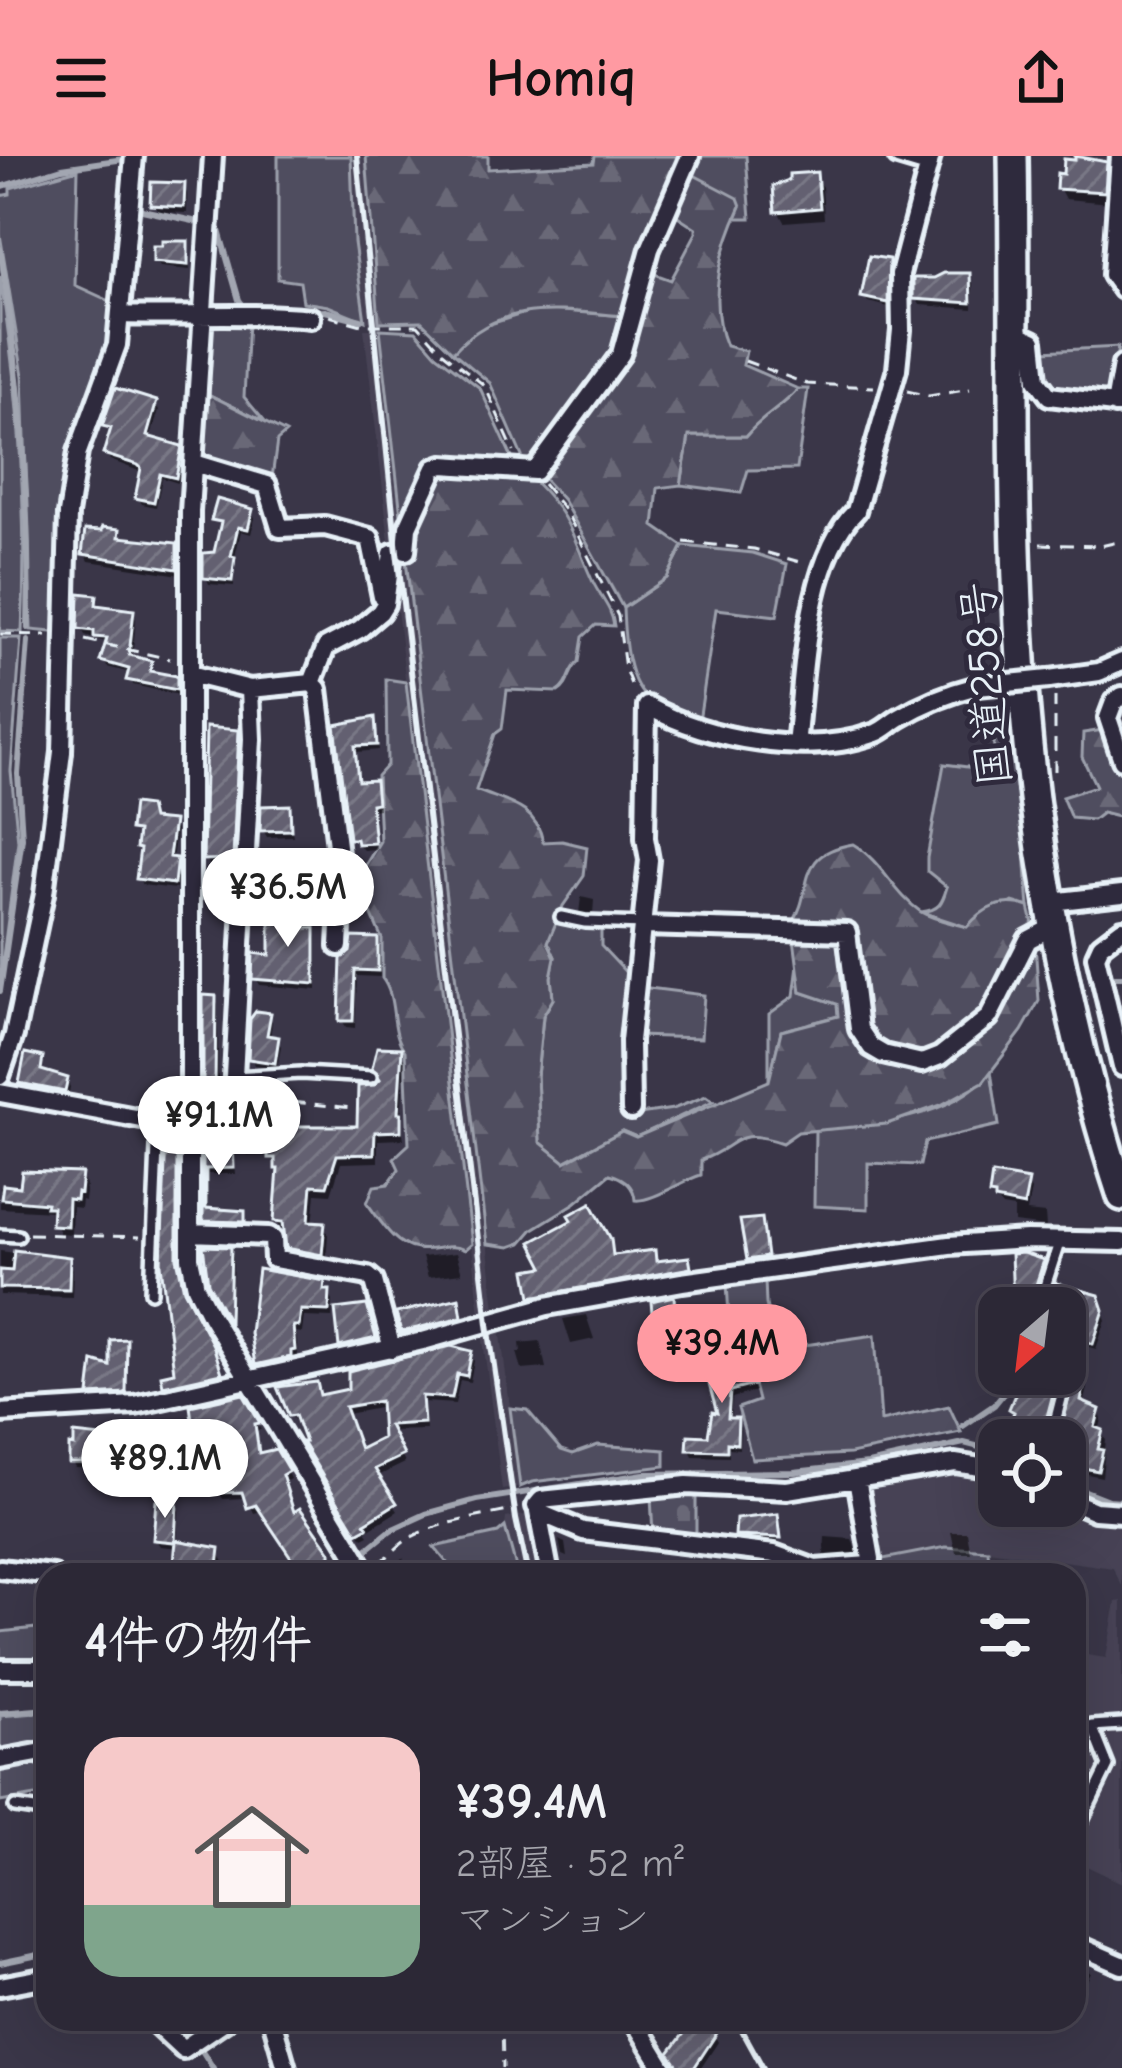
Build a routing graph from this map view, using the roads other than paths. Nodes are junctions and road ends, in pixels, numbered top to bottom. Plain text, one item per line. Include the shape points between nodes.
1 (134, 156) edge
2 (213, 156) edge
3 (689, 156) edge
4 (898, 156) edge
5 (1013, 156) edge
6 (1120, 156) edge
7 (929, 161) edge
8 (1122, 289) edge
9 (120, 315) junction
10 (203, 317) junction
11 (311, 318) road end
12 (1016, 334) junction
13 (1122, 365) edge
14 (1119, 405) edge
15 (194, 463) junction
16 (386, 602) junction
17 (1122, 662) edge
18 (190, 669) junction
19 (313, 683) junction
20 (250, 689) junction
21 (1122, 696) edge
22 (796, 745) junction
23 (1122, 760) edge
24 (1122, 893) edge
25 (1053, 914) junction
26 (561, 917) dead end
27 (644, 925) junction
28 (1122, 929) edge
29 (339, 946) dead end
30 (1122, 1066) edge
31 (0, 1076) edge
32 (371, 1077) dead end
33 (233, 1086) junction
34 (0, 1093) edge
35 (631, 1111) dead end
36 (190, 1116) junction
37 (158, 1122) junction
38 (1120, 1190) edge
39 (190, 1233) junction
40 (0, 1235) edge
41 (18, 1236) road end
42 (1060, 1240) junction
43 (1122, 1242) edge
44 (1045, 1287) edge
45 (152, 1292) dead end
46 (392, 1349) junction
47 (251, 1381) junction
48 (0, 1413) edge
49 (978, 1467) edge
50 (857, 1479) junction
51 (536, 1506) road end
52 (1086, 1507) edge
53 (1122, 1513) edge
54 (359, 1563) edge
55 (548, 1563) edge
56 (798, 1563) edge
57 (869, 1563) edge
58 (0, 1569) edge
59 (36, 1573) edge
60 (0, 1669) edge
61 (36, 1669) edge
62 (1122, 1724) edge
63 (36, 1753) edge
64 (0, 1760) edge
65 (14, 1807) dead end
66 (36, 1810) edge
67 (1086, 1811) edge
68 (1086, 1949) edge
69 (1122, 1965) edge
70 (36, 1979) edge
71 (0, 1986) edge
72 (164, 2031) edge
73 (209, 2031) edge
74 (275, 2031) edge
75 (640, 2031) edge
76 (286, 2068) edge
77 (663, 2068) edge

1 - 9 street
2 - 10 street
3 - 16 street via 650,249 621,354 528,471 435,468
4 - 7 street
5 - 12 highway, 国道258号
6 - 8 street via 1112,275
7 - 22 street via 902,259 901,350 856,512 822,568
9 - 10 street
9 - 31 street via 113,362 74,473 62,752 44,894
10 - 11 street
10 - 15 street
12 - 14 street via 1033,341 1037,380 1049,395
12 - 25 highway, 国道258号 via 1025,715
13 - 14 street
15 - 16 street via 267,485 280,528 325,526 370,538
15 - 18 street
16 - 19 street via 326,647
17 - 22 street, bridge via 1099,672 977,686 879,732
18 - 20 street
18 - 36 street
19 - 20 street
19 - 29 street via 342,887
20 - 33 street
21 - 23 street via 1108,728
22 - 27 street via 731,735 647,706
24 - 25 street
25 - 27 street via 1028,940 989,1017 922,1064 883,1054 859,1029 847,932
25 - 38 highway, 国道258号
26 - 27 lane
27 - 35 street
28 - 30 street via 1096,956
32 - 33 lane via 301,1073
33 - 36 street via 228,1104
34 - 37 street
36 - 37 street
36 - 39 street
37 - 45 lane
39 - 46 street via 269,1237 274,1259 368,1276
39 - 47 street via 196,1287
40 - 41 lane
42 - 43 street
42 - 44 lane
42 - 46 street via 949,1246 682,1282 547,1306
46 - 47 street
47 - 48 street via 135,1405
47 - 54 street
49 - 50 street
50 - 51 street via 777,1490 687,1485
50 - 57 street
52 - 53 street
55 - 56 street via 538,1512 583,1531
58 - 59 street
60 - 61 street
62 - 67 lane via 1093,1726 1108,1766
63 - 64 street
65 - 66 lane
68 - 69 street
70 - 71 street
72 - 73 street via 183,2049
74 - 76 street
75 - 77 street

